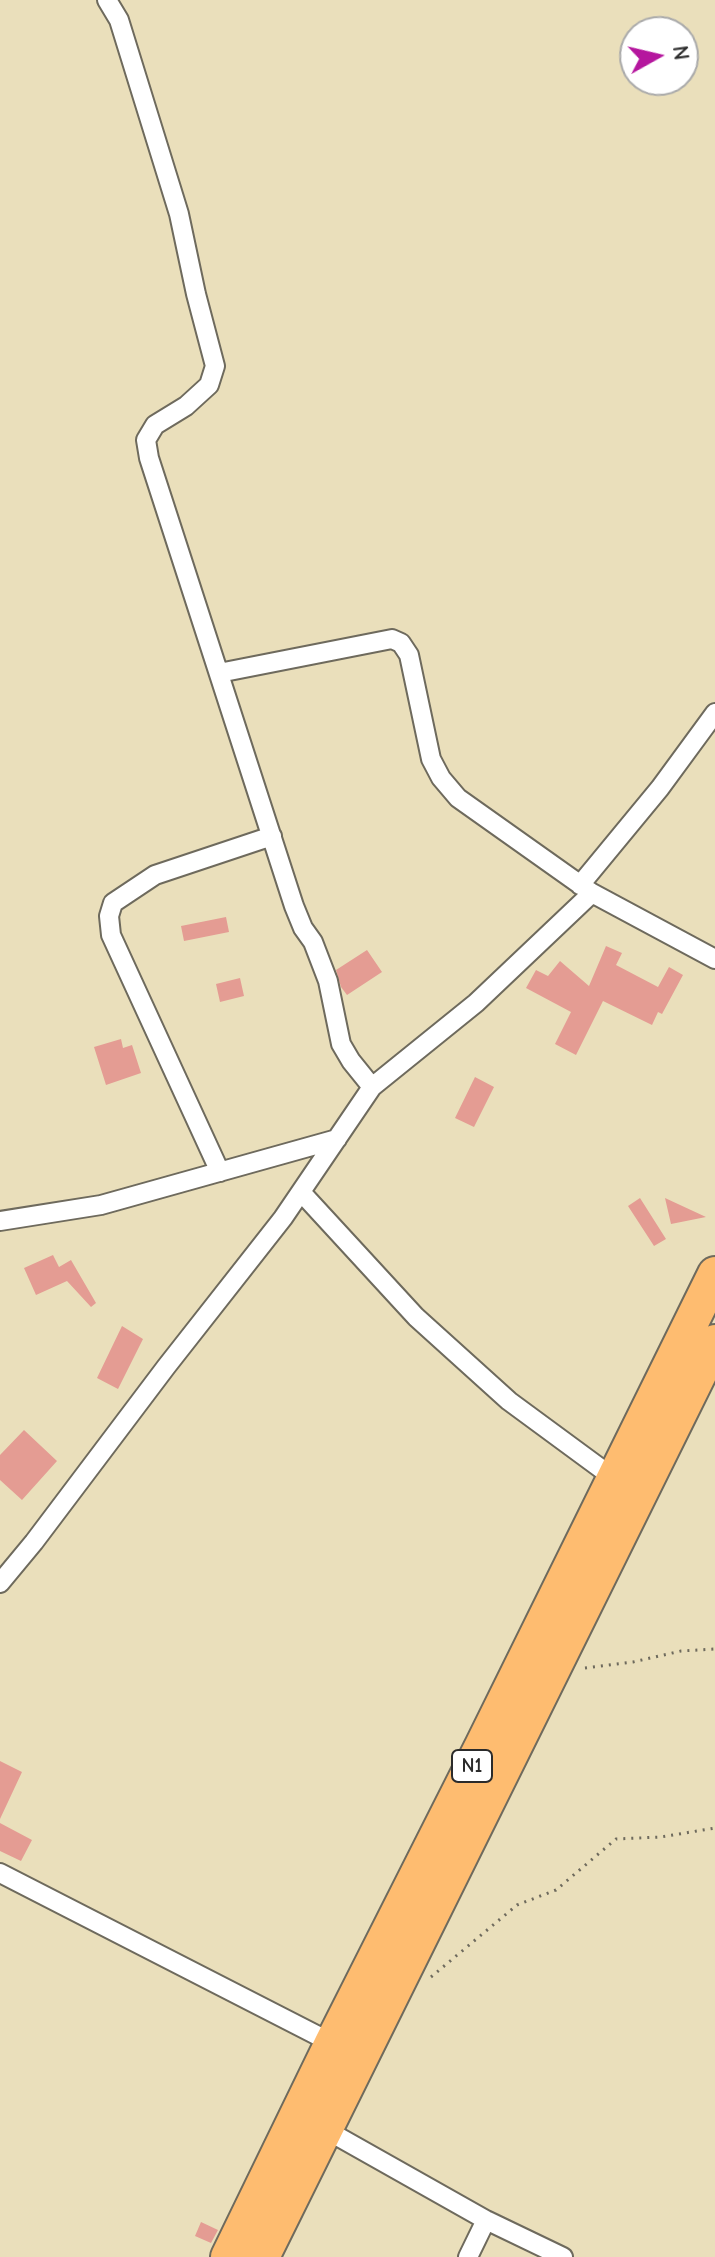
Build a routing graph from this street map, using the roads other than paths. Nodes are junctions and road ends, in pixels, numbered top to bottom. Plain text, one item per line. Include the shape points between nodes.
1 (107, 0) edge
2 (219, 673) junction
3 (715, 713) edge
4 (272, 836) junction
5 (586, 889) junction
6 (715, 959) edge
7 (372, 1087) junction
8 (337, 1139) junction
9 (220, 1172) junction
10 (301, 1192) junction
11 (0, 1221) edge
12 (715, 1274) edge
13 (715, 1342) edge
14 (615, 1479) junction
15 (0, 1583) edge
16 (0, 1873) edge
17 (332, 2043) junction
18 (312, 2121) junction
19 (486, 2220) junction
20 (228, 2257) edge
21 (262, 2257) edge
22 (468, 2257) edge
23 (563, 2257) edge

1 - 2 street via 119,20 179,214 215,366 209,385 155,425 146,440
2 - 4 street
2 - 5 street via 392,639 401,643 409,655 431,759 441,778 458,798
3 - 5 street
4 - 7 street via 294,906 328,981 341,1044
4 - 9 street via 155,875 113,903 109,916 111,935
5 - 6 street
5 - 7 street via 476,1003
7 - 8 street
8 - 9 street
8 - 10 street
9 - 11 street via 101,1205
10 - 14 street via 416,1317 509,1401
10 - 15 street
12 - 14 highway, N1
13 - 18 highway, N1
14 - 17 highway, N1
16 - 17 street
17 - 18 highway, N1
18 - 19 street
18 - 20 highway, N1
18 - 21 highway, N1
19 - 22 street
19 - 23 street

